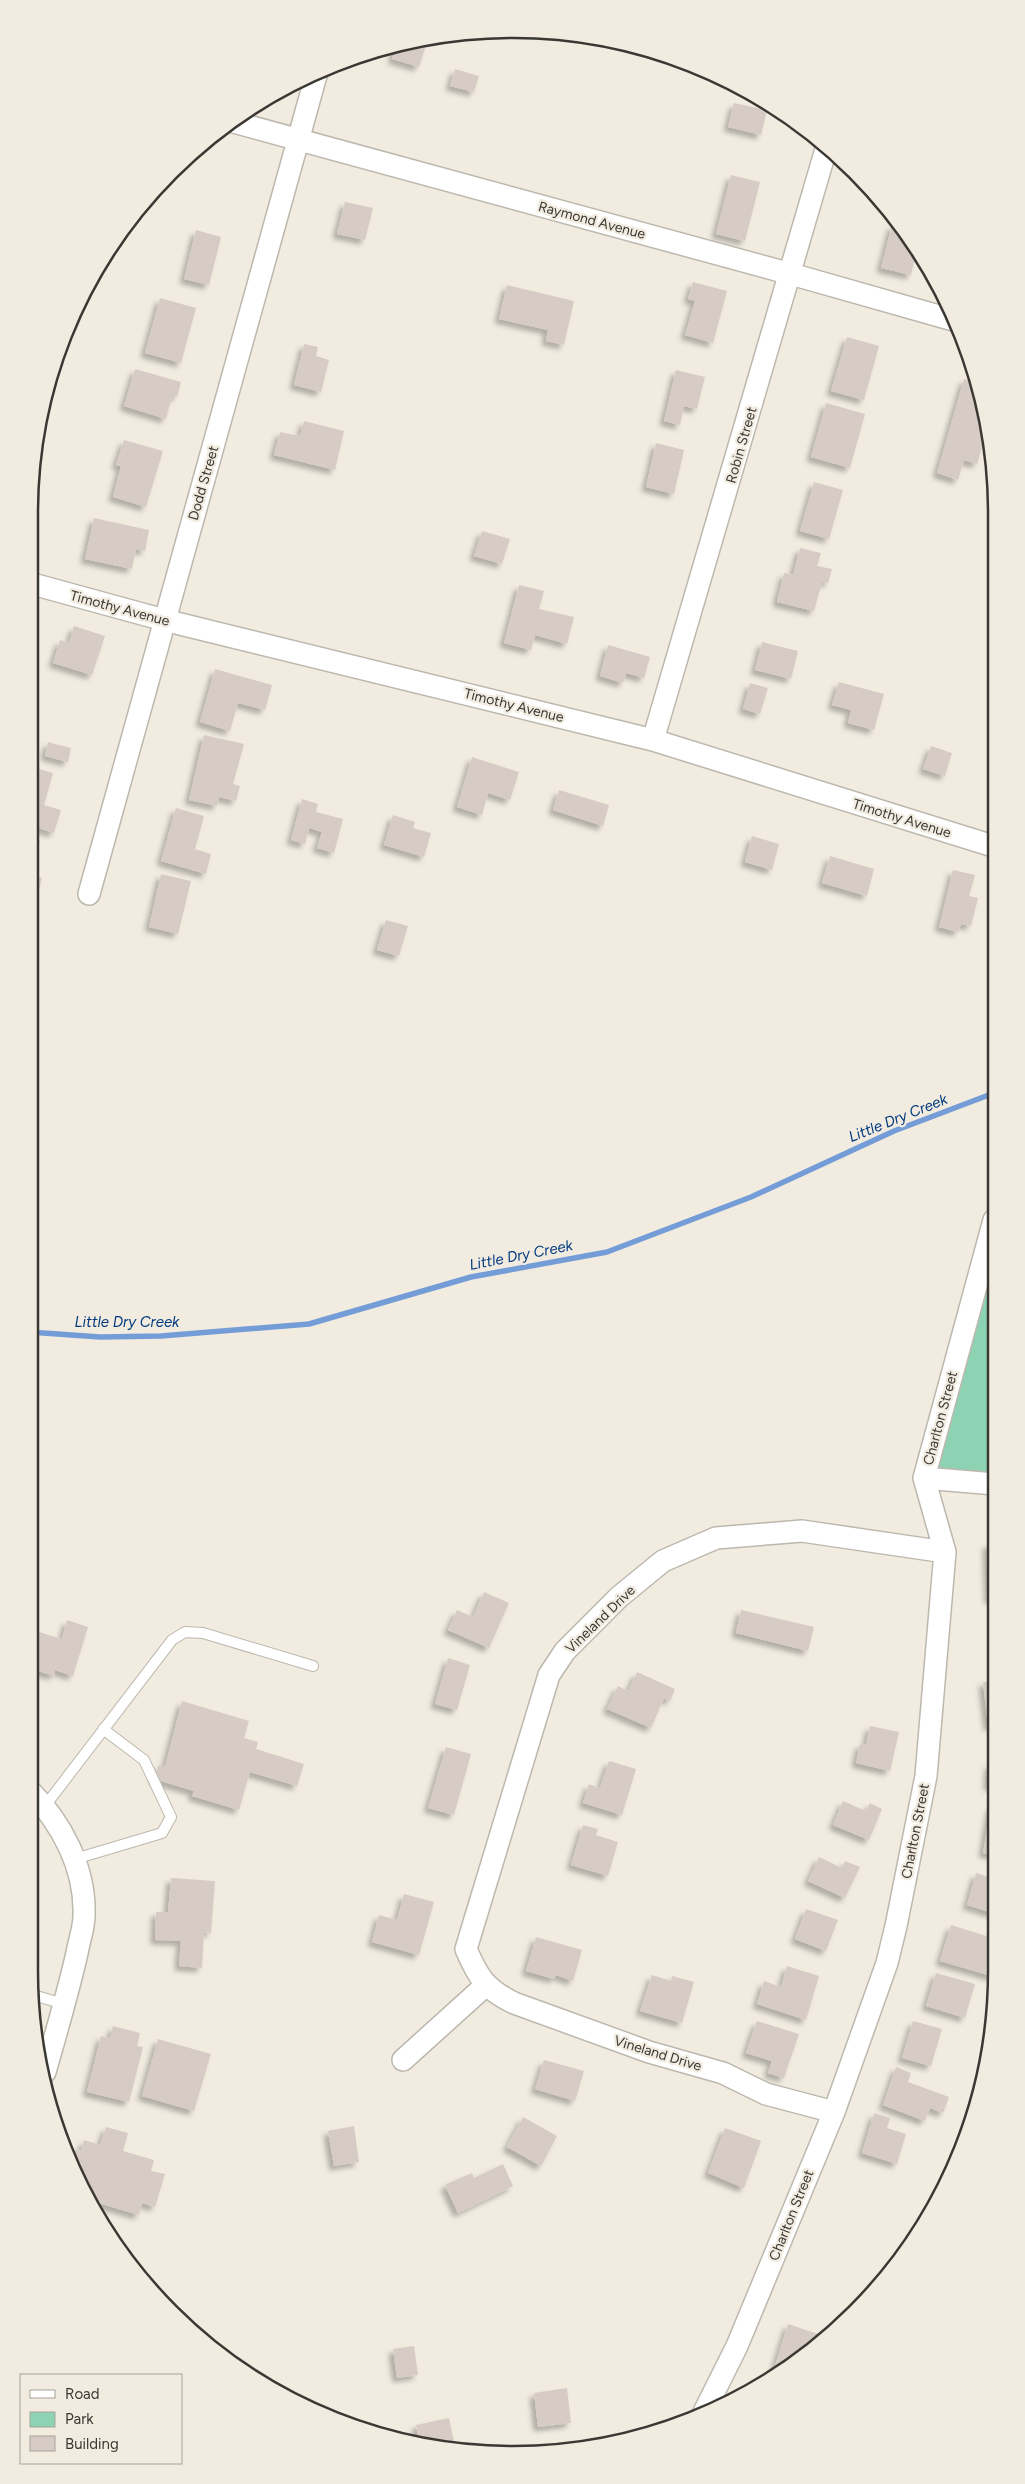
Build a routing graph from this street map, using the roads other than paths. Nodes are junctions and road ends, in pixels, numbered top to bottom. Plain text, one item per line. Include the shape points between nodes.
1 (315, 81) edge
2 (240, 124) edge
3 (299, 141) junction
4 (825, 154) edge
5 (791, 274) junction
6 (946, 318) edge
7 (38, 585) edge
8 (164, 620) junction
9 (653, 740) junction
10 (988, 844) edge
11 (88, 894) dead end
12 (988, 1242) edge
13 (924, 1478) junction
14 (988, 1483) edge
15 (945, 1552) junction
16 (313, 1666) dead end
17 (103, 1729) junction
18 (38, 1799) edge
19 (45, 1806) junction
20 (75, 1859) junction
21 (486, 1985) junction
22 (39, 1997) edge
23 (64, 2004) junction
24 (403, 2060) dead end
25 (47, 2064) edge
26 (834, 2112) junction
27 (708, 2404) edge

1 - 3 street, Dodd Street
2 - 3 street, Raymond Avenue
3 - 5 street, Raymond Avenue
3 - 8 street, Dodd Street
4 - 5 street, Robin Street
5 - 6 street, Raymond Avenue
5 - 9 street, Robin Street
7 - 8 street, Timothy Avenue
8 - 9 street, Timothy Avenue
8 - 11 street, Dodd Street
9 - 10 street, Timothy Avenue
12 - 13 street, Charlton Street
13 - 14 street
13 - 15 street, Charlton Street
15 - 21 street, Vineland Drive via 802,1531 716,1538 664,1561 619,1597 565,1651 549,1675 466,1949 477,1974
15 - 26 street, Charlton Street via 926,1776 902,1898 887,1963
16 - 17 lane via 203,1633 185,1632 172,1640
17 - 19 lane
17 - 20 lane via 144,1760 171,1817 162,1833
18 - 19 street
19 - 20 street
20 - 23 street via 84,1916
21 - 24 street
21 - 26 street, Vineland Drive via 514,2003 649,2052 723,2073 766,2094
22 - 23 lane
23 - 25 street
26 - 27 street, Charlton Street via 737,2346

